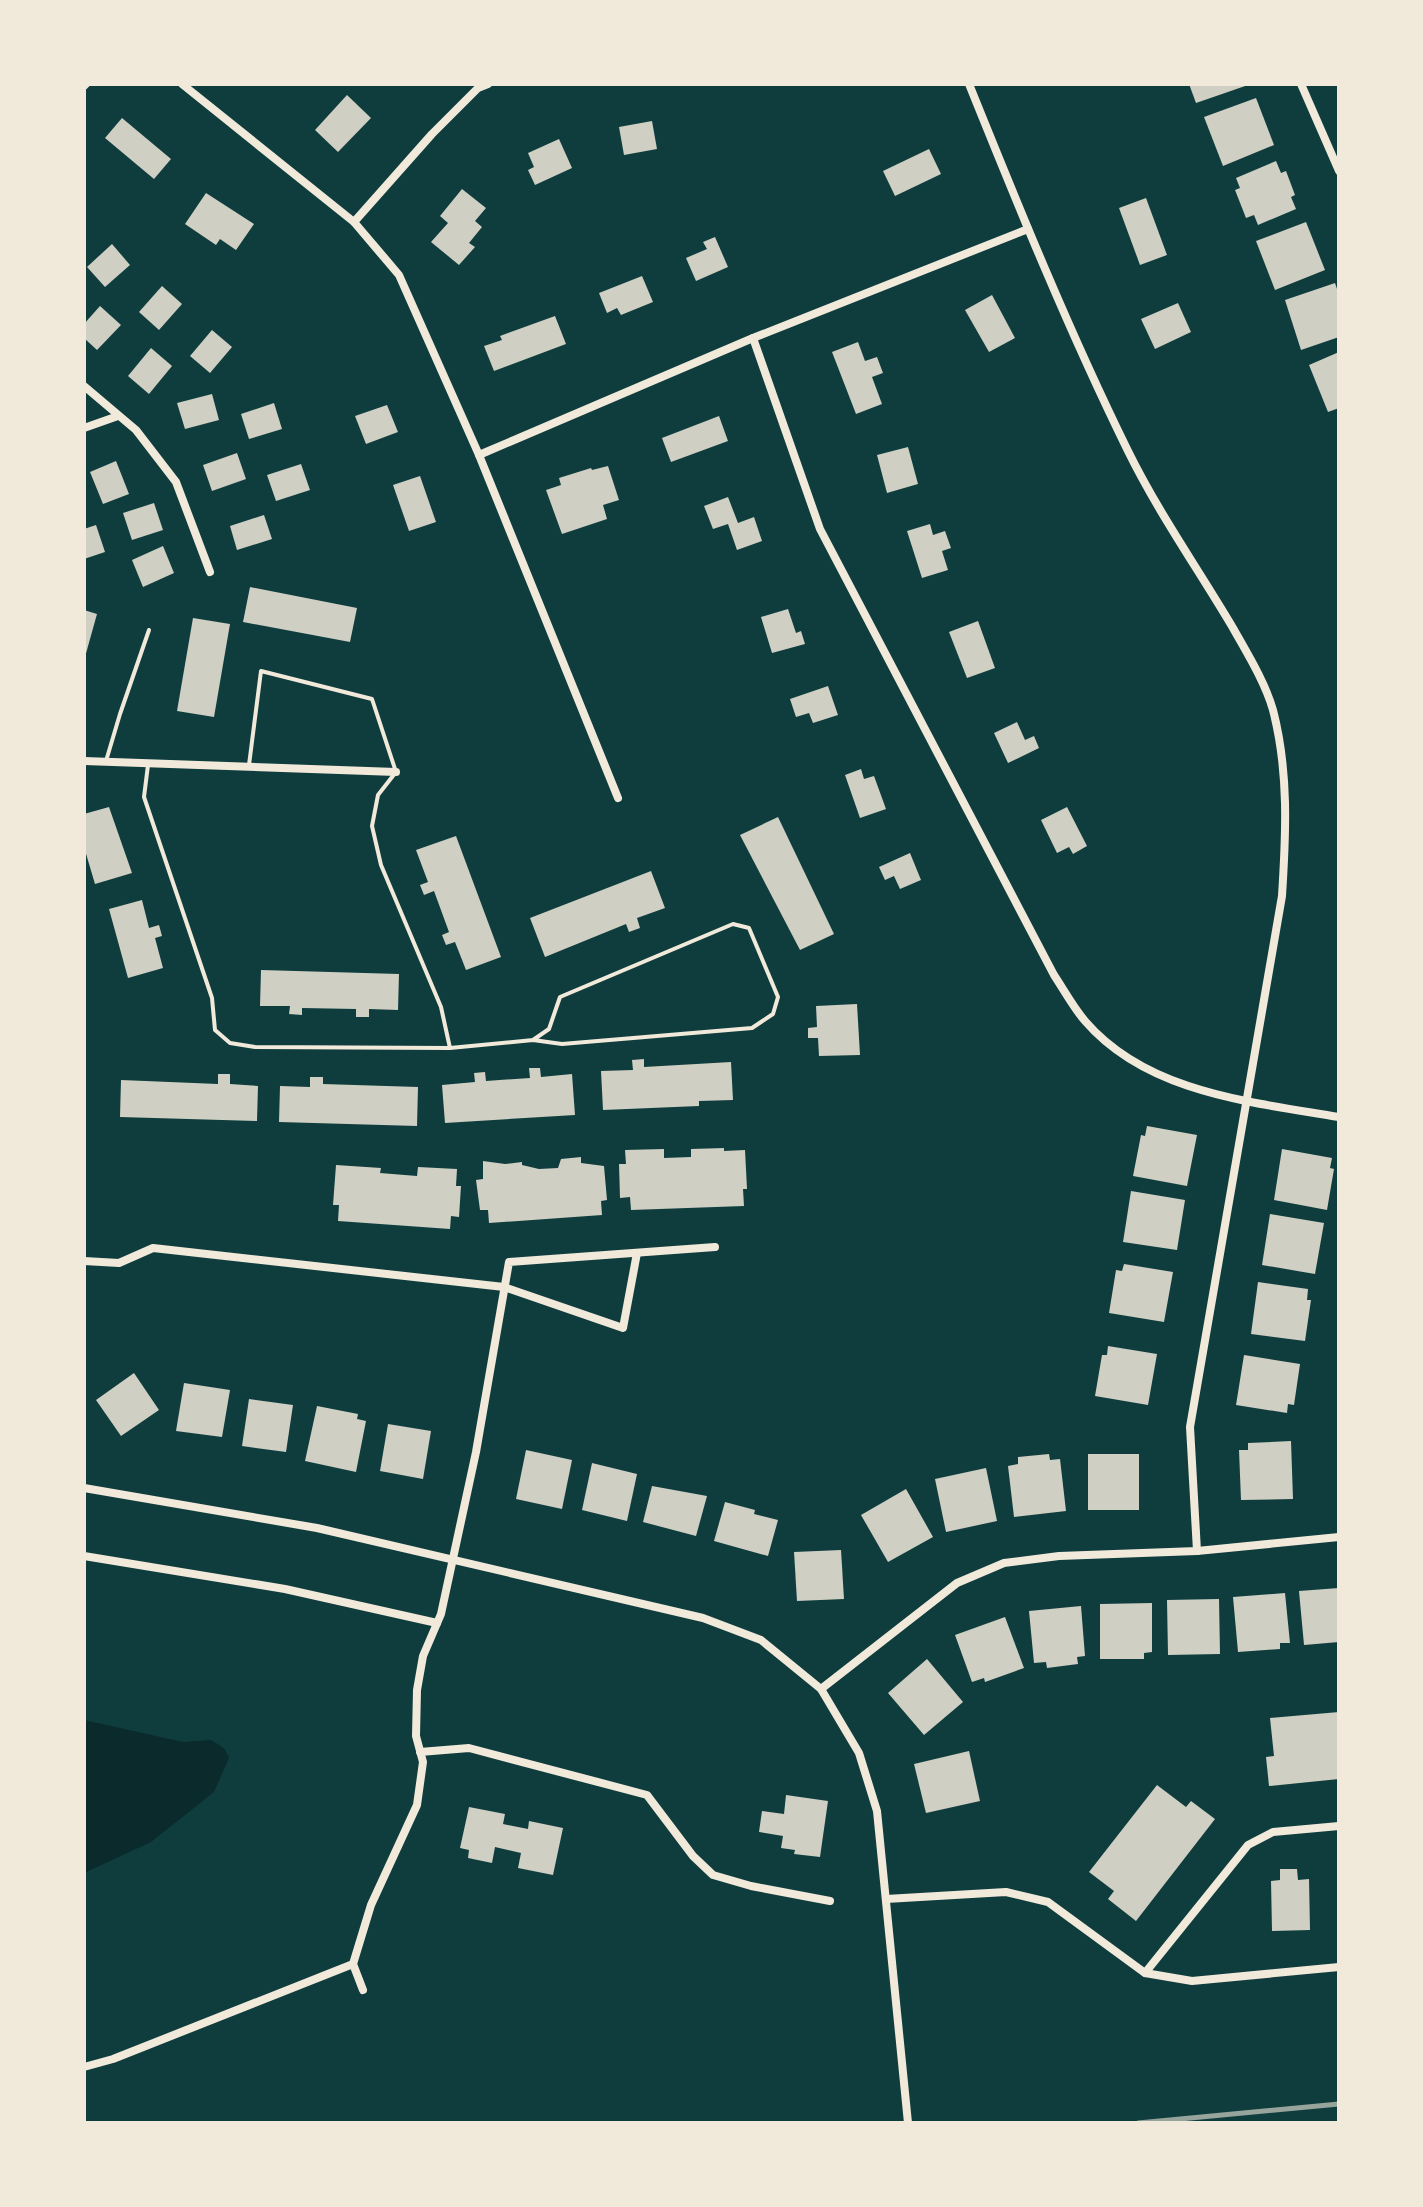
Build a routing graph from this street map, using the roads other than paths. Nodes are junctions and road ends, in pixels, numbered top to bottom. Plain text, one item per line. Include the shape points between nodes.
1 (182, 84) edge
2 (488, 84) edge
3 (969, 84) edge
4 (1301, 84) edge
5 (1339, 171) edge
6 (354, 222) junction
7 (1028, 229) junction
8 (753, 338) junction
9 (84, 386) edge
10 (118, 416) junction
11 (84, 428) edge
12 (479, 455) junction
13 (210, 572) dead end
14 (149, 630) dead end
15 (84, 761) edge
16 (106, 761) junction
17 (148, 763) junction
18 (249, 766) junction
19 (396, 772) junction
20 (618, 798) dead end
21 (533, 1040) junction
22 (450, 1048) junction
23 (1248, 1101) junction
24 (1339, 1117) edge
25 (715, 1247) dead end
26 (637, 1253) junction
27 (84, 1261) edge
28 (504, 1287) junction
29 (84, 1488) edge
30 (1339, 1537) edge
31 (1197, 1551) junction
32 (84, 1556) edge
33 (453, 1560) junction
34 (437, 1623) junction
35 (821, 1689) junction
36 (420, 1752) junction
37 (1339, 1826) edge
38 (886, 1899) junction
39 (830, 1901) dead end
40 (353, 1964) junction
41 (1339, 1967) edge
42 (1145, 1973) junction
43 (363, 1990) dead end
44 (84, 2067) edge
45 (908, 2123) edge

1 - 6 street
2 - 6 street via 432,134
3 - 7 street
4 - 5 street
6 - 12 street via 399,275
7 - 8 street
7 - 23 street via 1144,483 1247,653 1272,707 1287,818 1282,896
8 - 12 street
8 - 23 street via 820,529 1054,975 1085,1021 1124,1055 1162,1078
9 - 10 street
10 - 11 street
10 - 13 street via 136,430 176,482
12 - 20 street
14 - 16 lane
15 - 16 street
16 - 17 street
17 - 18 street
17 - 22 lane via 144,797 212,998 215,1030 230,1043 255,1047
18 - 19 street
18 - 19 lane via 261,671 372,699
19 - 22 lane via 378,795 372,826 381,865 441,1007
21 - 21 lane via 549,1029 560,997 733,924 749,928 778,997 773,1014 752,1028 562,1044
21 - 22 lane
23 - 24 street
23 - 31 street via 1190,1427
25 - 26 street
26 - 28 street via 509,1262
26 - 28 street via 623,1328
27 - 28 street via 119,1263 153,1248
28 - 33 street
29 - 33 street via 317,1528
30 - 31 street
31 - 35 street via 1004,1563 957,1583
32 - 34 street via 285,1589
33 - 34 street
33 - 35 street via 703,1618 761,1640
34 - 36 street via 417,1690
35 - 38 street via 859,1753 877,1811
36 - 39 street via 469,1748 647,1795 713,1875
36 - 40 street via 417,1805 371,1905
37 - 42 street via 1273,1832 1248,1845
38 - 42 street via 1006,1892 1048,1902
38 - 45 street
40 - 43 street
40 - 44 street
41 - 42 street via 1192,1981

